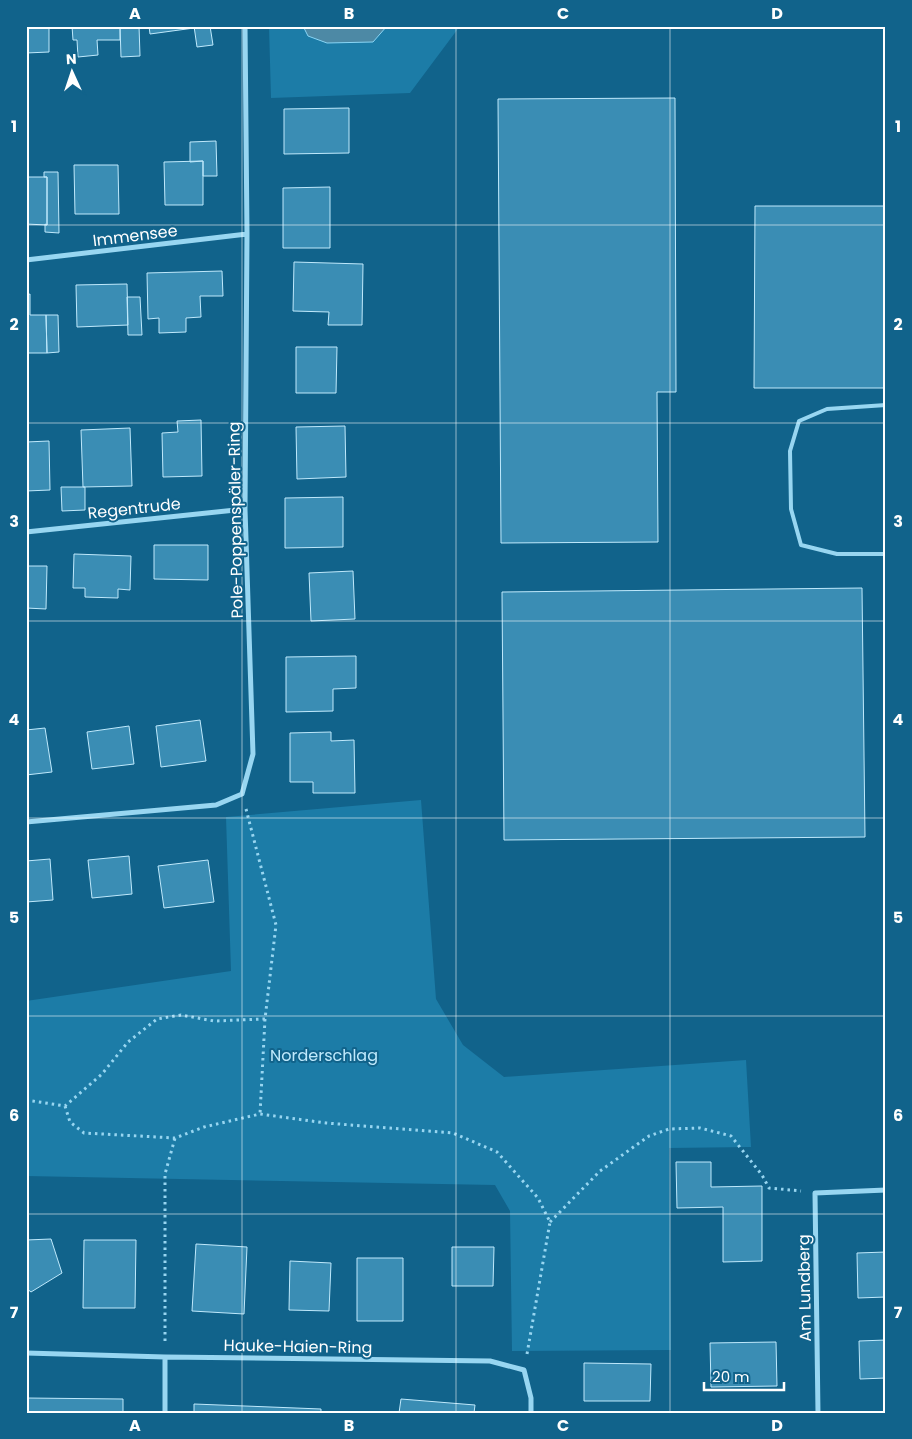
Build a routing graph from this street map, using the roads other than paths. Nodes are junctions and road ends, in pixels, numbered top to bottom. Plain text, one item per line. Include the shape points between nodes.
1 (244, 26) edge
2 (247, 234) junction
3 (26, 260) edge
4 (886, 405) edge
5 (245, 509) junction
6 (26, 532) edge
7 (886, 554) edge
8 (26, 822) edge
9 (886, 1190) edge
10 (26, 1353) edge
11 (165, 1357) junction
12 (165, 1413) edge
13 (531, 1413) edge
14 (818, 1413) edge

1 - 2 street, Pole-Poppenspäler-Ring
2 - 3 street, Immensee
2 - 5 street, Pole-Poppenspäler-Ring
4 - 7 lane via 827,409 799,421 790,451 790,509 801,545 837,554
5 - 6 street, Regentrude
5 - 8 street, Pole-Poppenspäler-Ring via 253,754 242,794 216,805
9 - 14 street, Am Lundberg via 815,1193
10 - 11 street, Hauke-Haien-Ring
11 - 12 street
11 - 13 street, Hauke-Haien-Ring via 490,1362 524,1370

